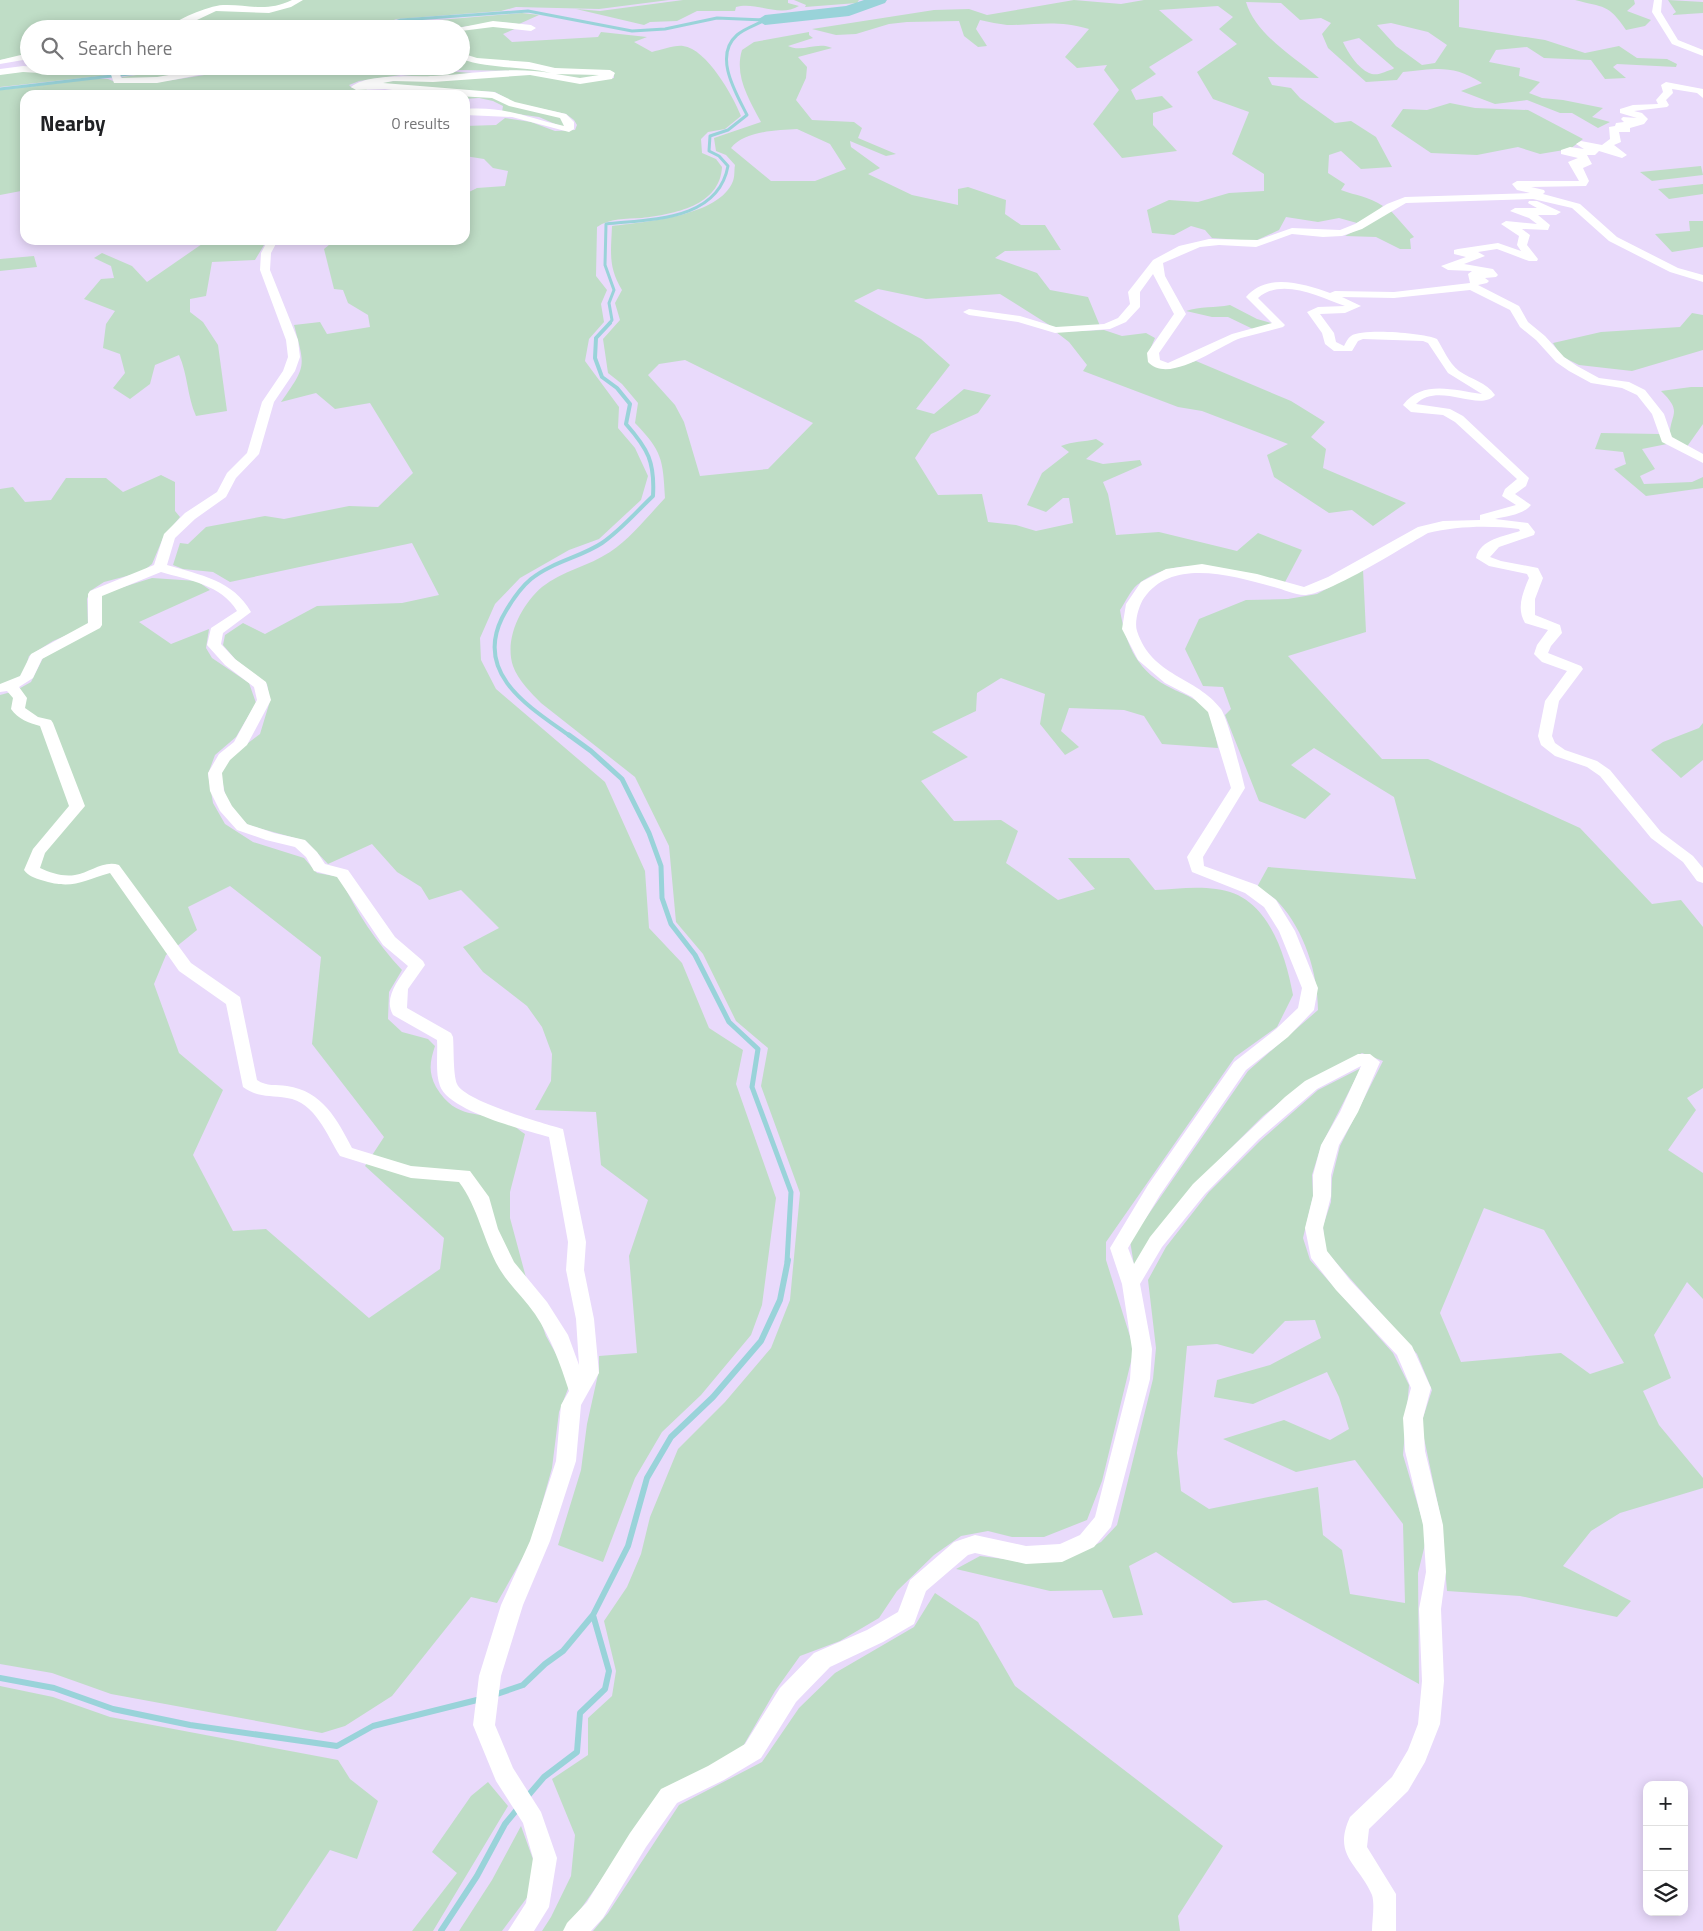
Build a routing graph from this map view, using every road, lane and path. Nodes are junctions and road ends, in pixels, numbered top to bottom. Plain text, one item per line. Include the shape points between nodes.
1 (299, 0) edge
2 (1658, 0) edge
3 (189, 20) edge
4 (470, 27) edge
5 (531, 28) dead end
6 (1703, 53) edge
7 (20, 58) edge
8 (470, 59) edge
9 (0, 62) edge
10 (20, 70) edge
11 (470, 70) edge
12 (0, 72) edge
13 (508, 73) junction
14 (117, 75) edge
15 (187, 75) edge
16 (415, 90) edge
17 (470, 94) edge
18 (1703, 95) edge
19 (470, 112) edge
20 (1513, 198) junction
21 (1576, 206) junction
22 (270, 245) edge
23 (1157, 262) junction
24 (1703, 279) edge
25 (1292, 285) junction
26 (1453, 288) junction
27 (969, 312) dead end
28 (1703, 460) edge
29 (1476, 522) junction
30 (160, 567) junction
31 (5, 687) edge
32 (1703, 878) edge
33 (1131, 1284) junction
34 (579, 1391) junction
35 (490, 1676) joint
36 (484, 1725) joint
37 (520, 1931) edge
38 (575, 1931) edge
39 (1384, 1931) edge

1 - 3 street via 271,10 217,8
2 - 6 street via 1654,9 1657,17 1667,26 1675,42
4 - 5 street via 493,24
7 - 9 street
8 - 13 street via 562,72 610,73 609,77 580,81 545,73
10 - 12 street
11 - 13 street
13 - 16 street via 433,79 393,78 356,87
14 - 15 street via 157,80
17 - 19 street via 494,95 512,104 563,116 569,122 569,129 528,118
18 - 21 street via 1700,91 1666,85 1668,93 1661,100 1664,105 1637,106 1623,111 1640,115 1643,119 1641,122 1626,119 1633,125 1618,125 1626,130 1612,129 1616,142 1607,145 1622,155 1611,154 1591,144 1581,144 1595,150 1591,153 1565,152 1578,153 1588,161 1582,165 1573,162 1584,181 1582,184 1517,184 1521,188 1555,194
20 - 21 street via 1549,198
20 - 23 street via 1400,201 1342,233 1292,231 1258,244 1215,241 1190,244
20 - 26 street via 1556,212 1515,211 1533,216 1544,228 1506,224 1524,235 1522,245 1533,259 1498,246 1458,252 1480,256 1446,266 1448,268 1476,268 1492,275 1474,274 1484,281
21 - 24 street via 1613,239 1674,270
22 - 30 street via 266,253 265,270 292,340 294,357 289,371 268,402 253,454 231,476 222,494 190,516 169,537
23 - 25 street via 1160,281 1177,304 1180,314 1153,353 1154,362 1167,367 1236,336 1279,325 1252,297 1257,290
23 - 27 street via 1134,292 1136,304 1122,320 1106,327 1055,330 1020,319
25 - 26 street via 1336,294 1368,295
25 - 29 street via 1355,306 1350,310 1321,309 1313,312 1328,333 1331,344 1338,349 1348,349 1354,339 1361,336 1425,338 1433,341 1442,361 1460,377 1485,389 1489,395 1483,398 1434,391 1411,401 1409,405 1415,409 1446,412 1459,419 1523,478 1508,496 1525,505
26 - 28 street via 1472,286 1515,308 1518,319 1557,357 1594,380 1628,385 1656,406 1666,439
29 - 32 street via 1523,526 1529,532 1494,544 1484,552 1483,558 1532,571 1536,578 1527,615 1530,620 1555,628 1541,654 1576,668 1552,701 1545,736 1548,745 1560,754 1592,764 1605,773 1656,835 1688,859
29 - 33 street via 1423,530 1333,580 1305,591 1202,568 1171,572 1146,585 1133,604 1129,629 1143,657 1170,680 1197,694 1215,711 1238,788 1195,857 1197,869 1251,889 1270,904 1287,931 1310,988 1306,1010 1240,1066 1154,1190 1119,1248
30 - 31 street via 148,575 107,586 95,594 95,625 56,643 36,657 32,671 22,682
30 - 34 street via 204,578 240,601 244,612 216,631 214,645 260,685 264,700 240,745 224,757 215,773 217,791 225,808 242,827 300,843 319,868 343,873 389,941 417,965 400,989 399,1011 445,1037 448,1085 459,1098 520,1123 557,1133 577,1242 575,1270 589,1351 589,1373
31 - 34 street via 20,698 18,709 33,720 46,723 78,806 38,852 32,870 46,878 79,880 102,869 114,868 185,967 234,1001 249,1083 259,1092 294,1093 322,1111 346,1152 411,1172 464,1176 480,1197 488,1229 506,1266 540,1307 561,1340
33 - 38 street via 1142,1349 1140,1379 1104,1521 1087,1542 1062,1553 1026,1555 976,1544 962,1548 917,1586 907,1618 822,1660 788,1695 753,1751 669,1796 595,1910
33 - 39 street via 1156,1242 1199,1189 1290,1101 1311,1085 1364,1058 1372,1062 1330,1145 1314,1228 1318,1253 1405,1352 1421,1388 1413,1418 1415,1451 1433,1525 1436,1572 1430,1609 1433,1681 1429,1724 1400,1784 1358,1824 1355,1849 1384,1894
34 - 35 street via 571,1405 566,1461 540,1542 512,1605
35 - 36 street
36 - 37 street via 504,1774 533,1819 546,1858 537,1907

